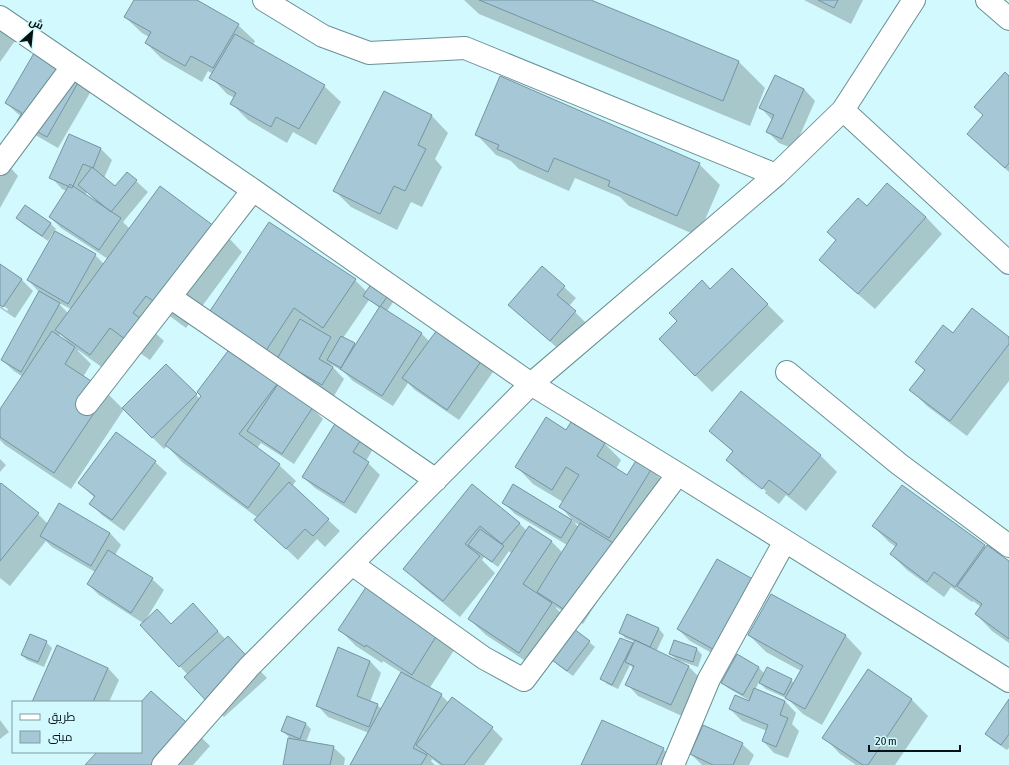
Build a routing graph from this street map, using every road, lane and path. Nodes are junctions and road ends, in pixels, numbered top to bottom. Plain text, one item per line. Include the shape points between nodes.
1 (264, 0) edge
2 (914, 0) edge
3 (987, 0) edge
4 (0, 17) edge
5 (1009, 19) edge
6 (72, 67) junction
7 (843, 110) junction
8 (0, 164) edge
9 (776, 175) junction
10 (253, 190) junction
11 (1009, 263) edge
12 (170, 297) junction
13 (787, 372) dead end
14 (531, 384) junction
15 (88, 404) dead end
16 (678, 474) junction
17 (436, 480) junction
18 (785, 541) junction
19 (1009, 546) edge
20 (352, 564) junction
21 (1009, 681) edge
22 (163, 765) edge
23 (673, 765) edge

1 - 9 street via 323,36 369,52 465,48
2 - 7 street
3 - 5 street
4 - 6 street
6 - 8 street
6 - 10 street
7 - 9 street
7 - 11 street
9 - 14 street
10 - 12 street
10 - 14 street
12 - 15 street
12 - 17 street
13 - 19 street via 899,464
14 - 16 street
14 - 17 street
16 - 18 street
16 - 20 street via 524,680 484,658
17 - 20 street
18 - 21 street
18 - 23 street via 709,679
20 - 22 street via 249,667

